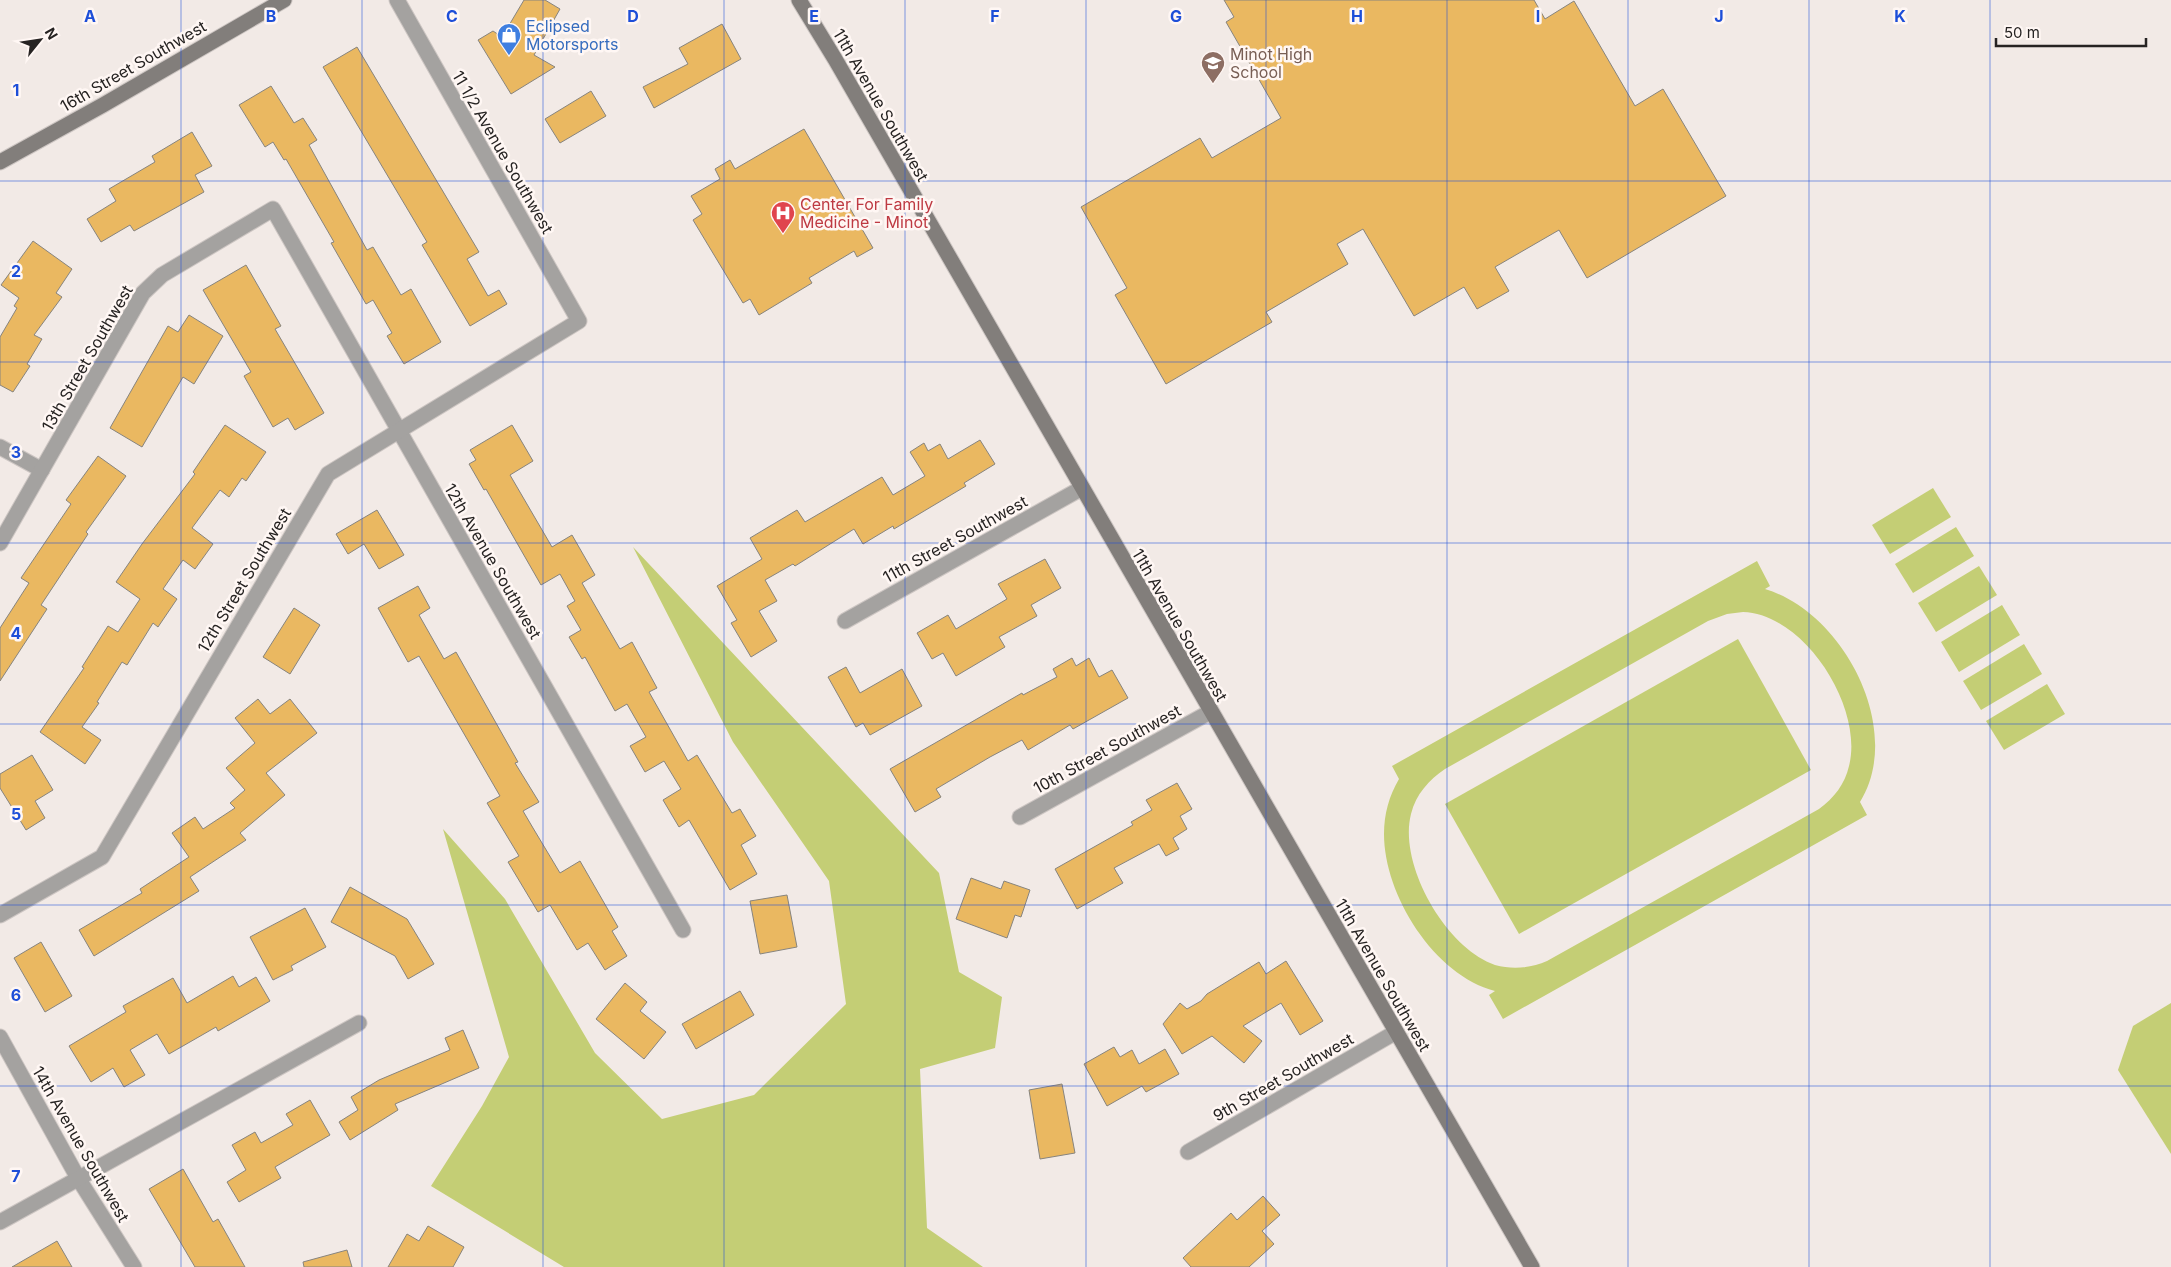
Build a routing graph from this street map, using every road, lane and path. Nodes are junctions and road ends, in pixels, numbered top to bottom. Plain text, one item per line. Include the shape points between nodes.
1 (284, 0) edge
2 (397, 0) edge
3 (799, 0) edge
4 (0, 162) edge
5 (273, 209) joint
6 (579, 321) joint
7 (399, 430) junction
8 (0, 447) edge
9 (42, 470) junction
10 (1082, 488) junction
11 (0, 543) edge
12 (845, 621) dead end
13 (1210, 712) junction
14 (1020, 817) dead end
15 (0, 915) edge
16 (683, 930) dead end
17 (360, 1023) dead end
18 (1396, 1032) junction
19 (0, 1037) edge
20 (1188, 1152) dead end
21 (78, 1178) junction
22 (0, 1222) edge
23 (134, 1267) edge
24 (1532, 1267) edge

1 - 4 street, 16th Street Southwest
2 - 6 street, 11 1/2 Avenue Southwest
3 - 10 street, 11th Avenue Southwest
5 - 7 street, 12th Avenue Southwest
5 - 9 street, 13th Street Southwest via 162,275 143,293
6 - 7 street, 12th Street Southwest
7 - 15 street, 12th Street Southwest via 328,474 102,857
7 - 16 street, 12th Avenue Southwest
8 - 9 street
9 - 11 street, 13th Street Southwest
10 - 12 street, 11th Street Southwest
10 - 13 street, 11th Avenue Southwest
13 - 14 street, 10th Street Southwest
13 - 18 street, 11th Avenue Southwest
17 - 21 street
18 - 20 street, 9th Street Southwest
18 - 24 street, 11th Avenue Southwest
19 - 21 street, 14th Avenue Southwest
21 - 22 street
21 - 23 street, 14th Avenue Southwest

